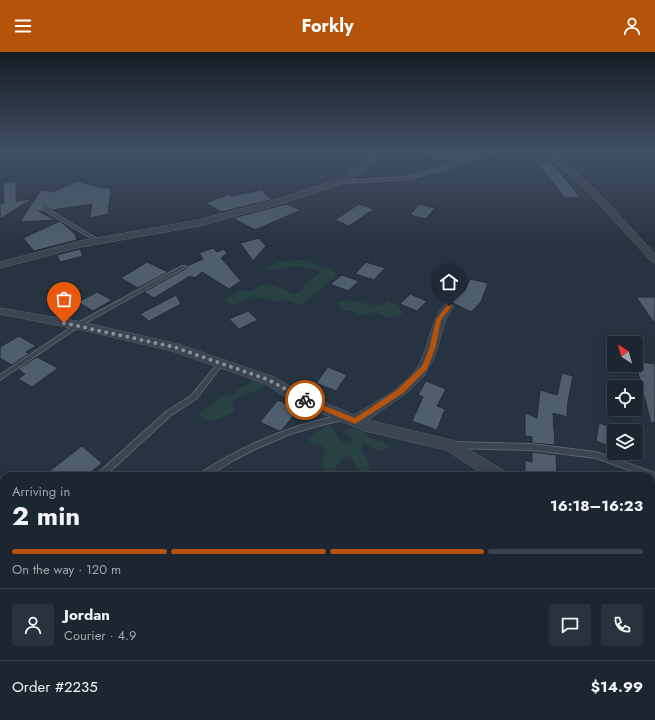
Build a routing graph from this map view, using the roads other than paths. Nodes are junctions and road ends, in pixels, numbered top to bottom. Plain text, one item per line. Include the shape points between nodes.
1 (343, 182) edge
2 (582, 182) edge
3 (337, 183) joint
4 (44, 209) dead end
5 (96, 240) junction
6 (655, 260) edge
7 (0, 265) edge
8 (184, 266) dead end
9 (449, 306) dead end
10 (0, 311) edge
11 (78, 325) junction
12 (221, 363) junction
13 (0, 378) edge
14 (350, 419) junction
15 (450, 445) junction
16 (104, 472) edge
17 (208, 472) edge
18 (493, 472) edge
19 (644, 472) edge

1 - 3 lane
2 - 6 street
3 - 5 street via 200,223
4 - 5 lane
5 - 7 street
8 - 11 lane
9 - 14 street via 439,320 425,367 400,392
10 - 11 street
11 - 12 street via 174,347
11 - 13 lane
12 - 14 street via 269,380 297,397
12 - 16 lane via 194,397 168,414
14 - 15 street via 370,427
14 - 17 lane via 324,420 268,440
15 - 18 street
15 - 19 lane via 530,447 596,455

